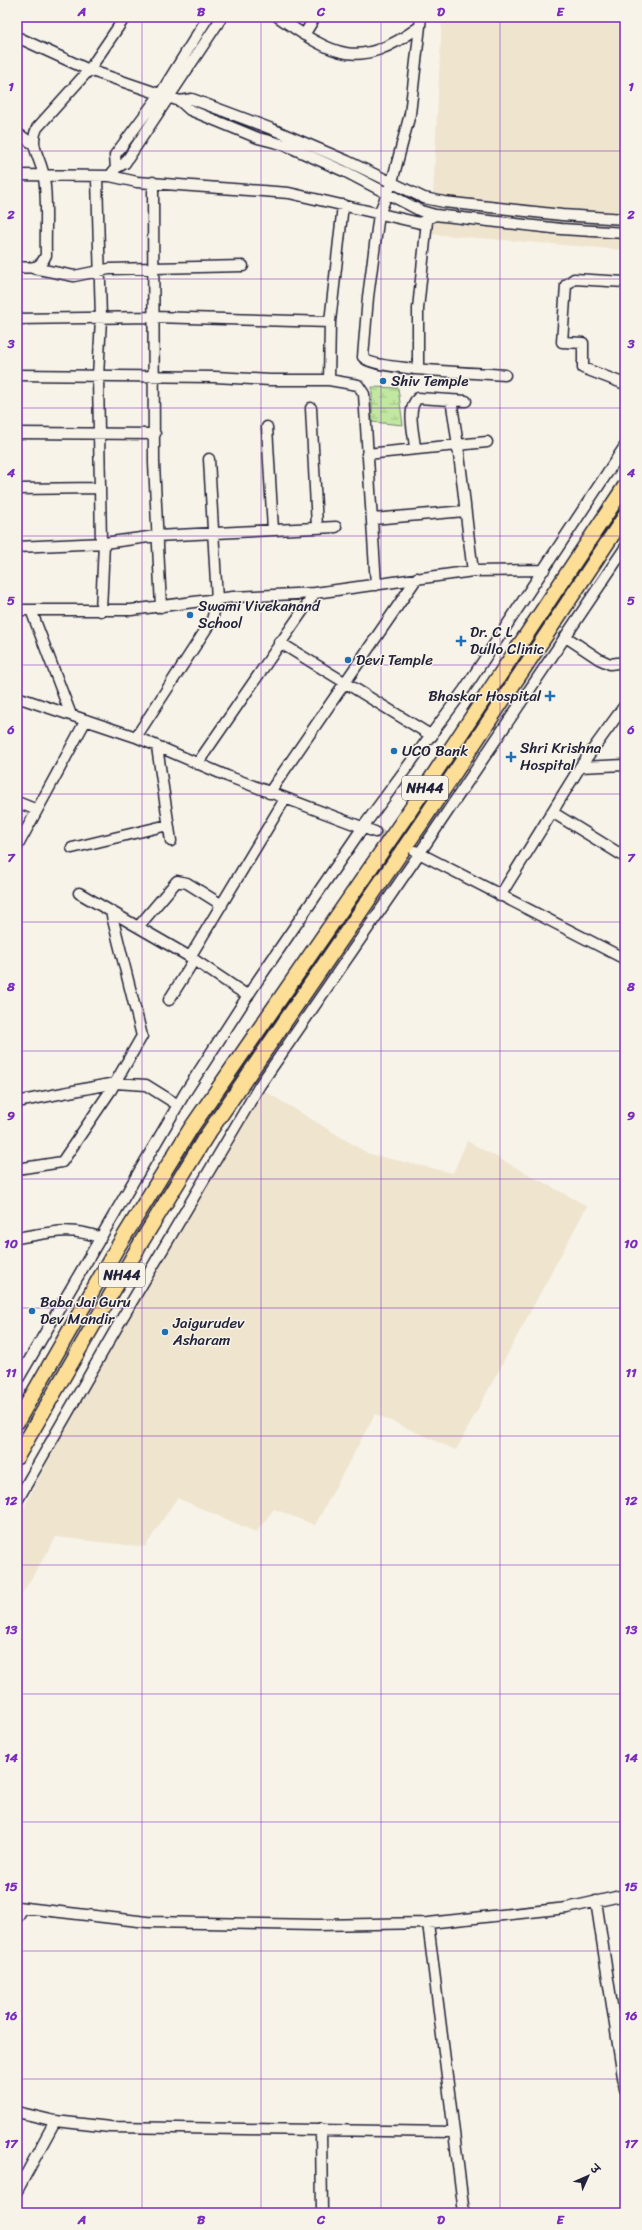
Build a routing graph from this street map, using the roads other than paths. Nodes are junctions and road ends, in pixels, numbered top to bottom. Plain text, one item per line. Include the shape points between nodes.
1 (125, 17) edge
2 (208, 17) edge
3 (222, 17) edge
4 (278, 17) edge
5 (315, 17) edge
6 (420, 22) edge
7 (304, 35) junction
8 (17, 37) edge
9 (89, 70) junction
10 (165, 95) junction
11 (180, 101) junction
12 (252, 123) junction
13 (17, 133) edge
14 (249, 135) junction
15 (33, 144) junction
16 (17, 176) edge
17 (110, 176) junction
18 (44, 177) junction
19 (97, 178) junction
20 (153, 182) junction
21 (392, 182) junction
22 (387, 194) junction
23 (343, 205) junction
24 (515, 210) junction
25 (379, 214) junction
26 (431, 218) junction
27 (625, 219) edge
28 (512, 224) junction
29 (625, 234) edge
30 (243, 266) dead end
31 (17, 267) edge
32 (33, 268) junction
33 (153, 268) junction
34 (99, 270) junction
35 (625, 282) edge
36 (153, 317) junction
37 (101, 318) junction
38 (17, 319) edge
39 (330, 322) junction
40 (418, 369) junction
41 (17, 375) edge
42 (505, 375) dead end
43 (98, 377) junction
44 (154, 378) junction
45 (329, 380) junction
46 (625, 384) edge
47 (451, 400) junction
48 (466, 401) dead end
49 (311, 408) dead end
50 (268, 427) dead end
51 (98, 432) junction
52 (17, 433) edge
53 (155, 434) junction
54 (488, 442) dead end
55 (459, 444) junction
56 (625, 446) edge
57 (415, 448) junction
58 (367, 454) junction
59 (209, 459) dead end
60 (625, 486) edge
61 (100, 488) junction
62 (17, 490) edge
63 (465, 511) junction
64 (625, 516) edge
65 (373, 519) junction
66 (336, 526) dead end
67 (316, 528) junction
68 (273, 530) junction
69 (214, 534) junction
70 (156, 536) junction
71 (102, 543) junction
72 (17, 547) edge
73 (625, 548) edge
74 (544, 570) junction
75 (474, 571) junction
76 (417, 578) junction
77 (376, 585) junction
78 (315, 593) junction
79 (217, 600) junction
80 (161, 607) junction
81 (17, 610) edge
82 (31, 610) junction
83 (101, 611) junction
84 (566, 637) junction
85 (279, 642) junction
86 (625, 662) edge
87 (344, 682) junction
88 (17, 698) edge
89 (625, 705) edge
90 (71, 716) junction
91 (86, 720) junction
92 (432, 736) junction
93 (136, 737) junction
94 (158, 747) junction
95 (197, 764) junction
96 (625, 765) edge
97 (580, 767) junction
98 (269, 792) junction
99 (285, 799) junction
100 (17, 802) edge
101 (37, 810) junction
102 (552, 812) junction
103 (168, 824) junction
104 (363, 827) junction
105 (375, 832) tunnel mouth
106 (171, 841) dead end
107 (17, 847) edge
108 (72, 848) dead end
109 (417, 853) junction
110 (625, 857) edge
111 (78, 893) dead end
112 (500, 896) junction
113 (222, 904) junction
114 (110, 912) junction
115 (138, 927) junction
116 (192, 959) junction
117 (625, 959) edge
118 (248, 996) junction
119 (169, 1000) dead end
120 (115, 1083) junction
121 (17, 1102) edge
122 (178, 1105) junction
123 (17, 1169) edge
124 (100, 1237) junction
125 (17, 1238) edge
126 (17, 1381) edge
127 (17, 1422) edge
128 (17, 1458) edge
129 (17, 1501) edge
130 (625, 1895) edge
131 (596, 1901) junction
132 (20, 1908) edge
133 (17, 1918) edge
134 (428, 1923) junction
135 (625, 2090) edge
136 (17, 2112) edge
137 (55, 2122) junction
138 (321, 2129) junction
139 (453, 2132) junction
140 (17, 2192) edge
141 (322, 2213) edge
142 (464, 2213) edge

1 - 9 street
2 - 10 street
3 - 10 street
4 - 7 street
5 - 7 street
6 - 7 street via 389,44 373,51 354,54 339,53
6 - 21 street via 410,114
8 - 9 street
9 - 10 street
9 - 15 street via 37,128
10 - 11 street
10 - 17 street via 115,155 116,168
11 - 12 street via 192,99
11 - 14 street via 190,110
12 - 14 street
12 - 21 street
13 - 15 street
14 - 22 street via 292,148
15 - 18 street
16 - 18 street
17 - 19 street
17 - 20 street
18 - 19 street
18 - 32 street via 46,255 40,265
19 - 34 street
20 - 23 street via 289,193
20 - 33 street
21 - 22 street
21 - 24 street via 424,198
22 - 25 street
22 - 26 street
23 - 25 street
23 - 39 street
24 - 27 street
24 - 28 street
25 - 26 street via 420,223
25 - 40 street via 363,357 370,362
26 - 28 street
26 - 40 street via 418,309
28 - 29 street
30 - 33 street
31 - 32 street
32 - 34 street via 74,276
33 - 34 street
33 - 36 street
34 - 37 street
35 - 46 street via 574,279 566,285 562,342 584,343 583,368
36 - 37 street
36 - 39 street
36 - 44 street
37 - 38 street
37 - 43 street
39 - 45 street
40 - 42 street
41 - 43 street
43 - 44 street
43 - 51 street
44 - 45 street
44 - 53 street
45 - 58 street via 352,383 361,388 364,394
47 - 48 street
47 - 55 street
47 - 57 street via 418,398 413,402 411,409
49 - 67 street
50 - 68 street
51 - 52 street
51 - 53 street
51 - 61 street
53 - 70 street
54 - 55 street
55 - 57 street
55 - 63 street
56 - 74 street
57 - 58 street
58 - 65 street
59 - 69 street
60 - 127 highway, NH44 via 411,808 191,1128
61 - 62 street
61 - 71 street
63 - 65 street
63 - 75 street
64 - 128 highway, NH44 via 420,826 201,1144 138,1247
65 - 77 street
66 - 67 street
67 - 68 street
68 - 69 street
69 - 70 street
69 - 79 street
70 - 71 street
70 - 80 street
71 - 72 street
71 - 83 street
73 - 84 street
74 - 75 street
74 - 92 street
75 - 76 street
76 - 77 street
76 - 87 street
77 - 78 street
78 - 79 street
78 - 85 street
79 - 80 street
79 - 93 street via 212,620
80 - 83 street
81 - 82 street
82 - 83 street
82 - 90 street
84 - 86 street via 610,664
84 - 109 street
85 - 87 street
85 - 95 street
87 - 92 street
87 - 98 street
88 - 90 street
89 - 97 street
90 - 91 street
91 - 93 street
91 - 101 street
92 - 104 street
93 - 94 street
94 - 95 street
94 - 103 street
95 - 98 street
96 - 97 street
97 - 102 street
98 - 99 street
99 - 104 street
99 - 113 street
100 - 101 street
101 - 107 street
102 - 110 street
102 - 112 street
103 - 106 street
103 - 108 street
104 - 105 street
104 - 118 street
109 - 112 street
109 - 129 street via 260,1085
111 - 114 street
112 - 117 street
113 - 115 street via 187,883 177,881
113 - 116 street
114 - 115 street
114 - 120 street via 142,1036
115 - 116 street
116 - 118 street
116 - 119 street
118 - 122 street
120 - 121 street
120 - 122 street via 146,1085
120 - 123 street via 62,1162
122 - 124 street
124 - 125 street via 66,1230
124 - 126 street
130 - 131 street
131 - 134 street via 567,1908
131 - 135 street
132 - 133 street
132 - 134 street via 147,1922 317,1926
134 - 139 street
136 - 137 street
137 - 138 street via 110,2127
137 - 140 street
138 - 139 street
138 - 141 street
139 - 142 street

